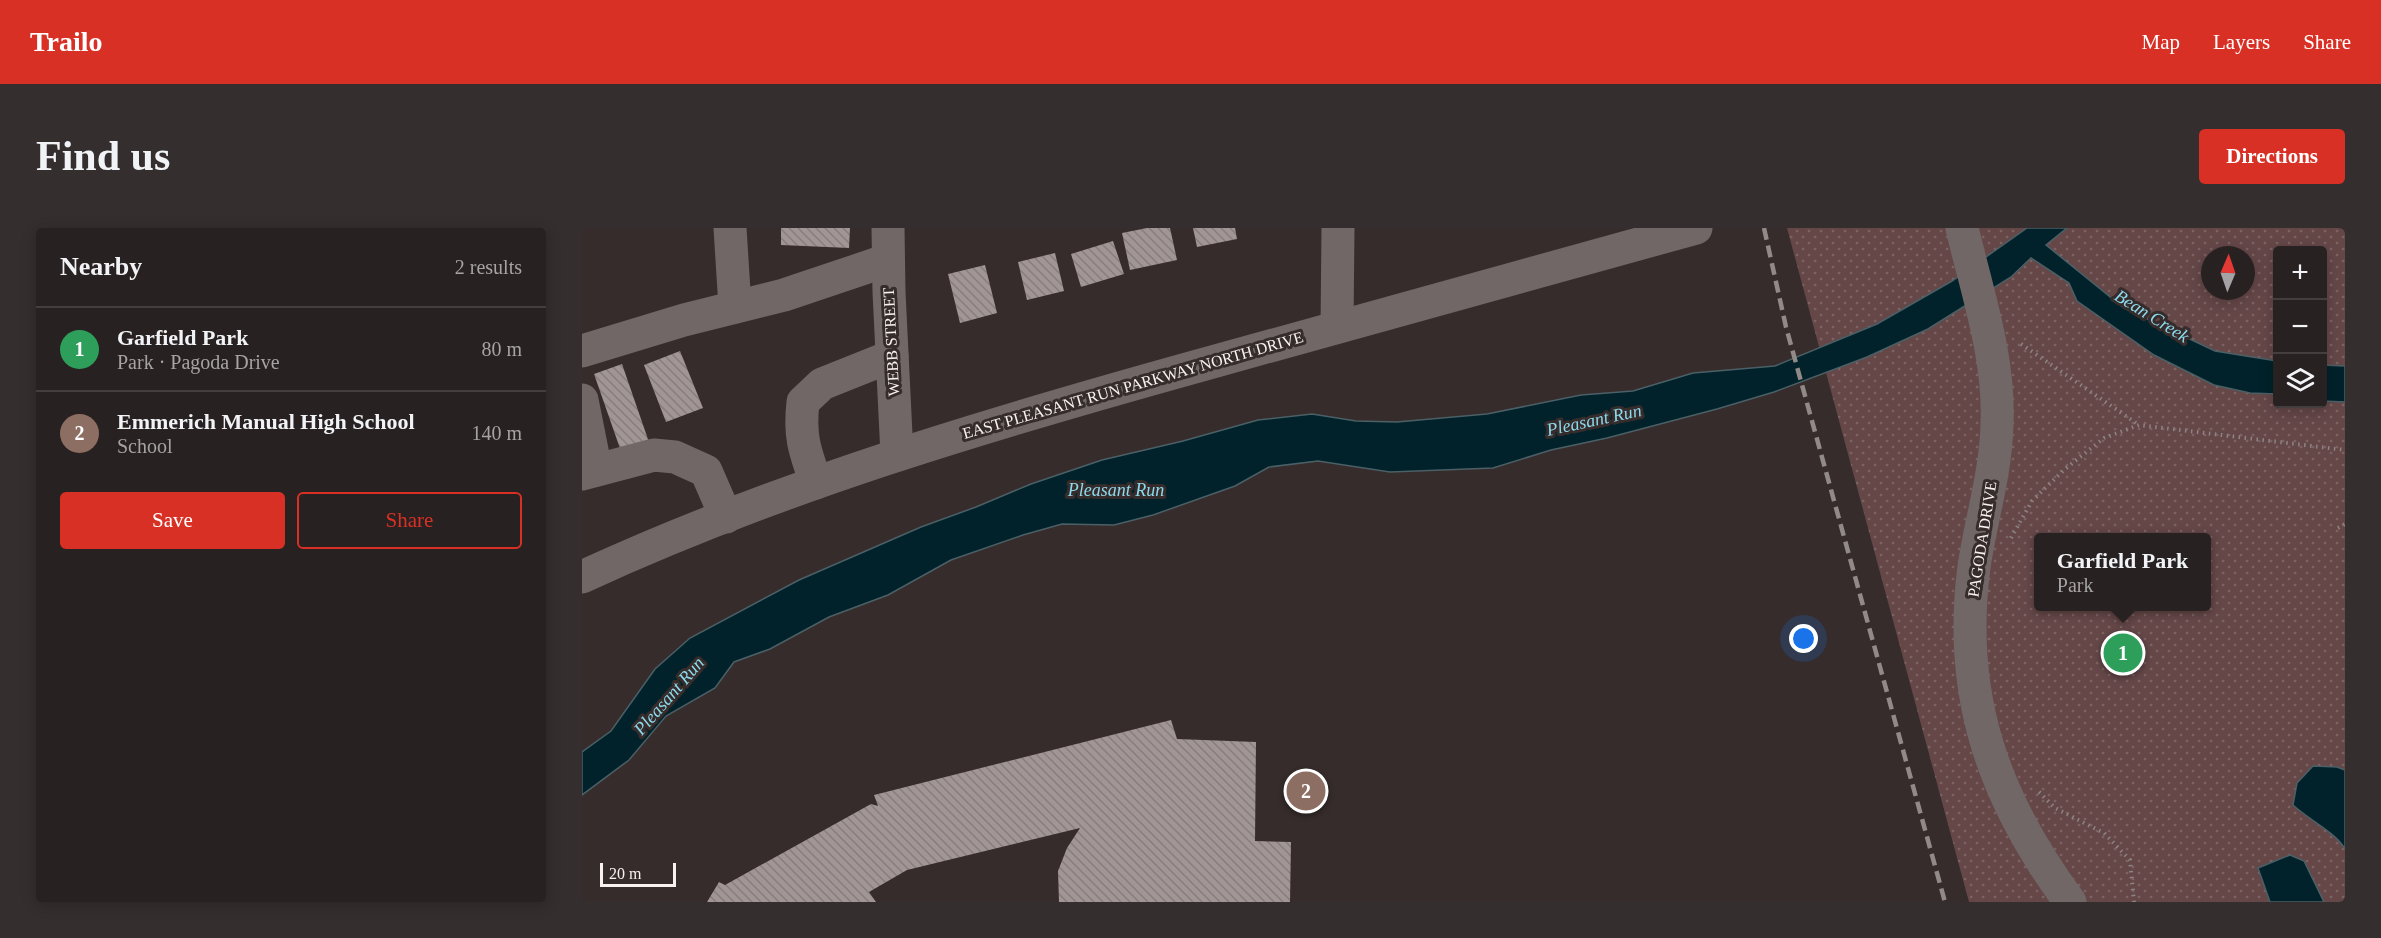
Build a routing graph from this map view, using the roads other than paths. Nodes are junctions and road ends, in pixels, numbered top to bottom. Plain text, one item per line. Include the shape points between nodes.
1 (730, 228) edge
2 (1338, 228) edge
3 (1962, 228) edge
4 (1690, 229) edge
5 (888, 244) edge
6 (735, 307) junction
7 (1336, 327) junction
8 (582, 351) edge
9 (892, 356) junction
10 (582, 400) edge
11 (897, 455) junction
12 (589, 472) edge
13 (816, 483) junction
14 (726, 517) junction
15 (582, 577) edge
16 (2070, 902) edge

1 - 6 street
2 - 7 street
3 - 16 street, PAGODA DRIVE via 1994,362 1997,434 1974,567 1970,614 1974,687 1991,757 2009,804 2032,848
4 - 7 street, EAST PLEASANT RUN PARKWAY NORTH DRIVE
5 - 6 street via 783,295
5 - 9 street, WEBB STREET
6 - 8 street
7 - 11 street, EAST PLEASANT RUN PARKWAY NORTH DRIVE via 1032,412
9 - 11 street, WEBB STREET
9 - 13 street via 822,384 803,402 800,427
10 - 12 street
11 - 13 street, EAST PLEASANT RUN PARKWAY NORTH DRIVE
12 - 14 street via 654,455 675,457 706,471
13 - 14 street, EAST PLEASANT RUN PARKWAY NORTH DRIVE
14 - 15 street, EAST PLEASANT RUN PARKWAY NORTH DRIVE

